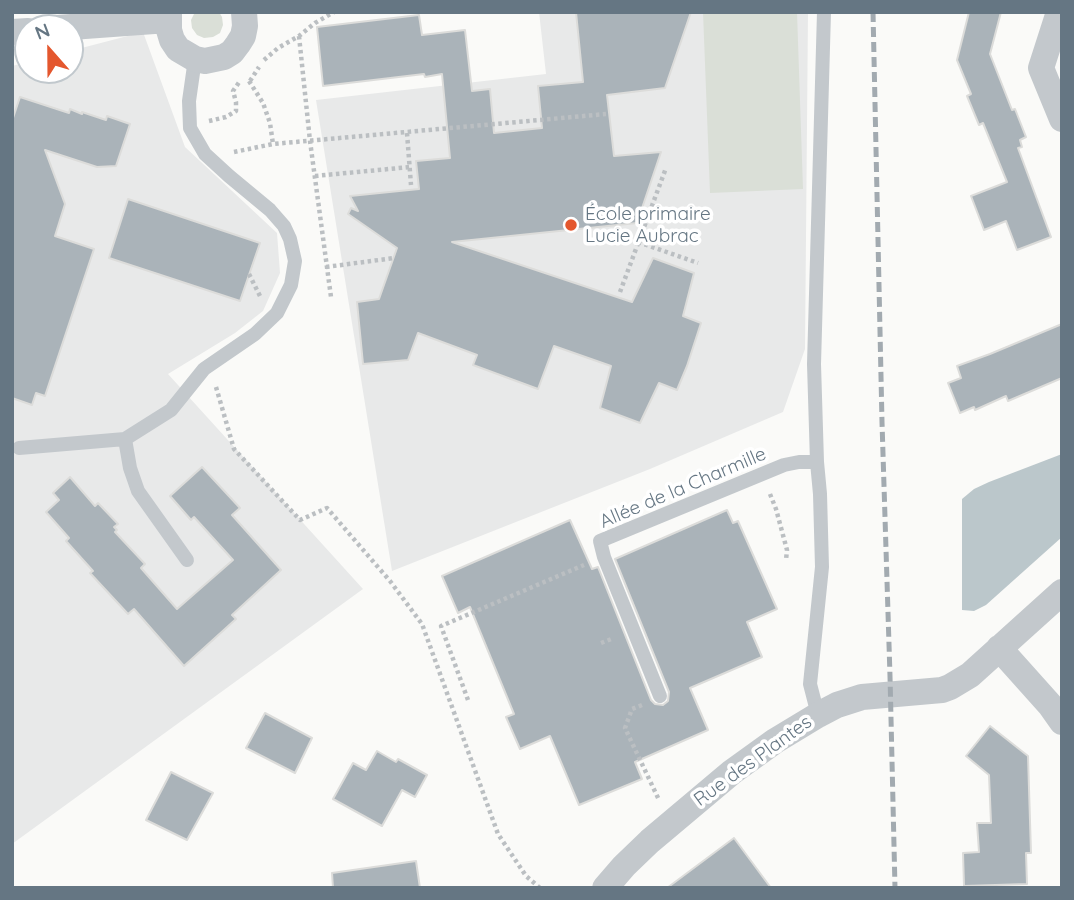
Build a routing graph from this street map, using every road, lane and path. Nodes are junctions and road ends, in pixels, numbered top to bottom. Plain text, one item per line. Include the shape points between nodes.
1 (244, 12) edge
2 (334, 12) edge
3 (824, 12) edge
4 (1059, 12) edge
5 (169, 16) edge
6 (84, 25) edge
7 (299, 36) junction
8 (195, 59) junction
9 (250, 81) junction
10 (606, 114) dead end
11 (1062, 119) edge
12 (208, 121) junction
13 (190, 128) junction
14 (212, 130) dead end
15 (407, 132) junction
16 (310, 141) junction
17 (273, 144) junction
18 (232, 152) dead end
19 (410, 167) junction
20 (666, 168) dead end
21 (315, 176) junction
22 (411, 186) dead end
23 (638, 242) junction
24 (394, 258) dead end
25 (698, 263) dead end
26 (326, 267) junction
27 (249, 274) dead end
28 (620, 292) dead end
29 (331, 298) dead end
30 (263, 304) dead end
31 (204, 369) junction
32 (125, 439) junction
33 (19, 448) dead end
34 (817, 462) junction
35 (762, 474) junction
36 (604, 557) junction
37 (187, 560) dead end
38 (786, 560) dead end
39 (1062, 592) edge
40 (999, 648) junction
41 (660, 696) joint
42 (468, 700) dead end
43 (818, 715) junction
44 (1062, 722) edge
45 (673, 821) junction
46 (540, 888) edge
47 (605, 888) edge

1 - 8 street via 243,36 232,52 215,60
2 - 7 path
3 - 34 lane via 814,364
4 - 11 street via 1041,68
5 - 6 street
5 - 8 street via 172,40
7 - 9 path via 267,57
7 - 16 path
8 - 13 lane
9 - 12 path via 245,75 233,91 236,111
9 - 17 path via 263,103
10 - 15 path
12 - 13 path
12 - 14 path
13 - 31 lane via 205,154 284,226 295,261 291,285 277,313
15 - 16 path
15 - 19 path
16 - 17 path
16 - 21 path
17 - 18 path
19 - 21 path
19 - 22 path
20 - 23 path
21 - 26 path
23 - 25 path
23 - 28 path
24 - 26 path
26 - 29 path
27 - 30 path
31 - 32 lane via 171,410
31 - 46 path via 214,382 234,449 300,520 327,508 422,624 498,834 526,876
32 - 33 lane
32 - 37 lane via 138,491
34 - 35 lane, Allée de la Charmille via 784,465
34 - 43 lane via 822,567 810,684
35 - 36 lane, Allée de la Charmille via 600,541
35 - 38 path via 776,509
36 - 41 lane, Allée de la Charmille
36 - 42 path via 442,626
39 - 40 street, Rue des Plantes
40 - 43 street, Rue des Plantes via 970,675 942,690 862,697
40 - 44 street
41 - 45 path via 632,709 625,728 656,796
43 - 45 street, Rue des Plantes via 742,764
45 - 47 street, Rue des Plantes

